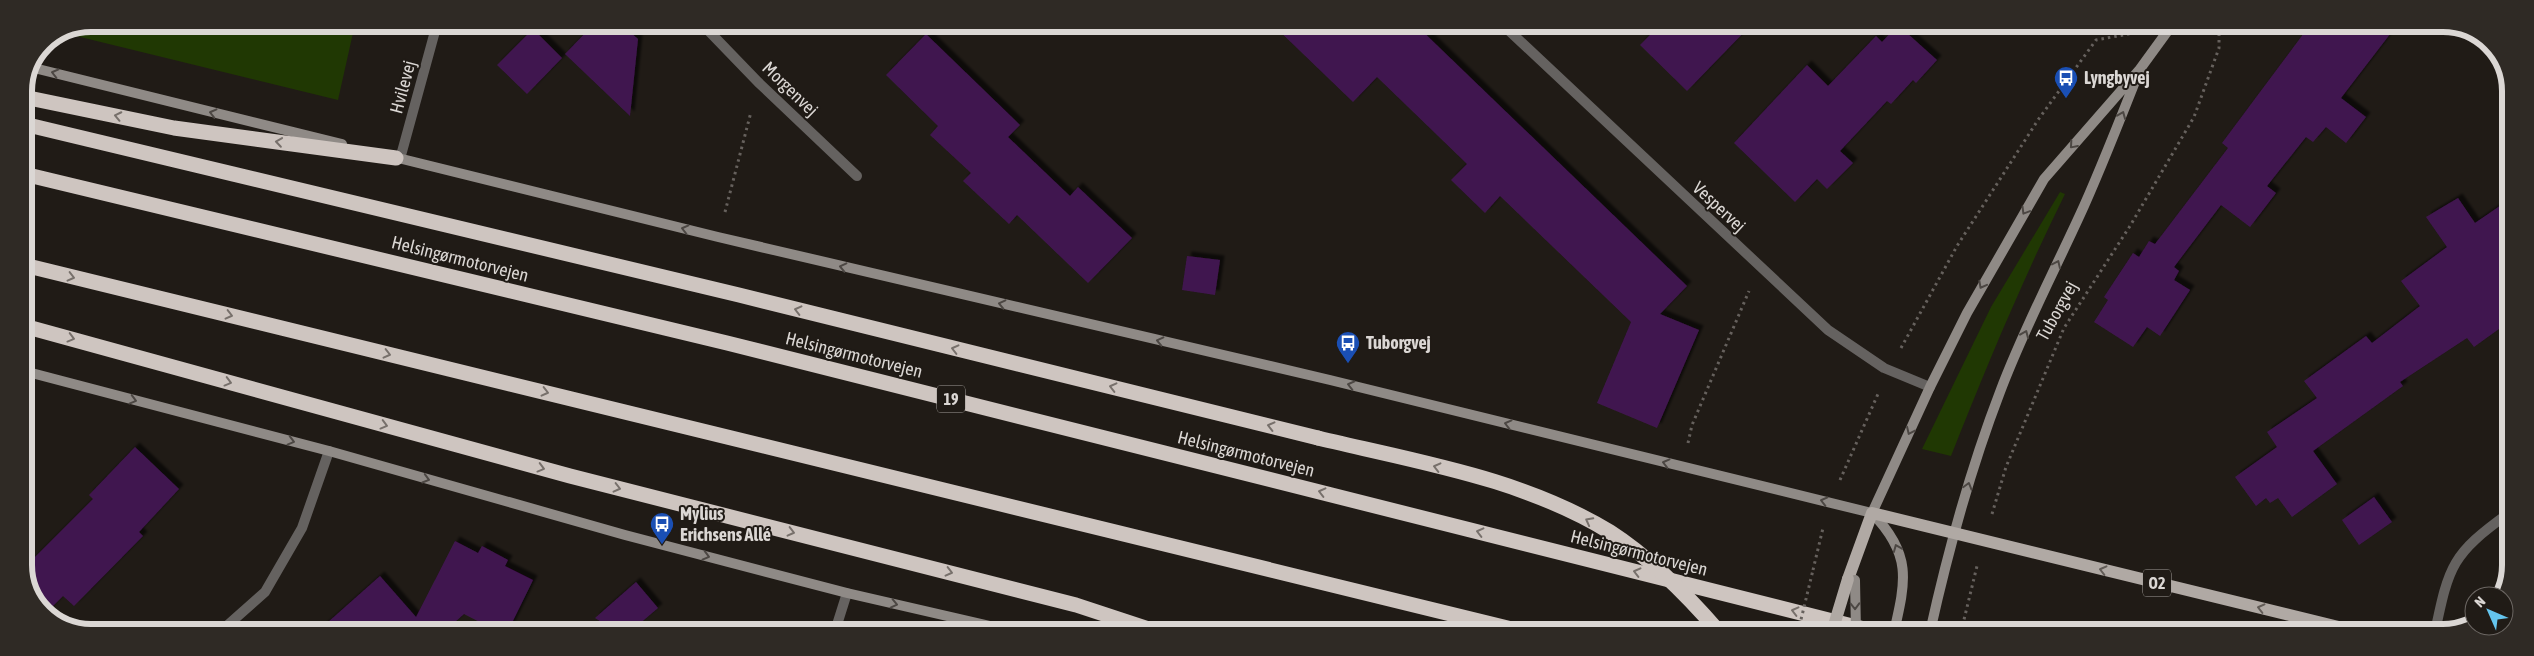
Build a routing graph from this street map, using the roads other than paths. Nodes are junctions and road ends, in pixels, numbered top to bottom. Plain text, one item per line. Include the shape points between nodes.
1 (435, 32) edge
2 (710, 32) edge
3 (1510, 32) edge
4 (2168, 32) edge
5 (37, 69) edge
6 (2140, 69) junction
7 (32, 99) edge
8 (32, 126) edge
9 (398, 158) junction
10 (32, 176) edge
11 (857, 176) dead end
12 (32, 267) edge
13 (32, 328) edge
14 (33, 373) edge
15 (1930, 387) junction
16 (329, 451) junction
17 (1872, 513) junction
18 (2502, 519) edge
19 (1955, 533) junction
20 (1852, 579) junction
21 (847, 593) junction
22 (229, 624) edge
23 (836, 624) edge
24 (982, 624) edge
25 (1134, 624) edge
26 (1491, 624) edge
27 (1712, 624) edge
28 (1835, 624) edge
29 (1844, 624) edge
30 (1855, 624) edge
31 (1896, 624) edge
32 (1932, 624) edge
33 (2326, 624) edge
34 (2437, 624) edge

1 - 9 street, Hvilevej
2 - 11 street, Morgenvej
3 - 15 street, Vespervej via 1828,330 1888,370
4 - 6 street, Tuborgvej
9 -> 5 street
6 -> 15 street, Tuborgvej via 2044,179 2006,243
19 -> 6 street, Tuborgvej via 1980,445 2000,390 2084,206
9 -> 7 highway via 174,128
27 -> 8 highway, bridge via 1653,564 1610,532 1525,491 1485,478
17 -> 9 street
29 -> 10 highway, Helsingørmotorvejen / 19 via 736,345
12 -> 26 highway
13 -> 25 highway via 570,476 1076,605
14 -> 16 street
15 -> 17 street, Tuborgvej
16 -> 21 street via 625,535
16 - 22 street via 302,528 265,592
17 - 19 main road, O2
17 - 20 main road, Tuborgvej
31 -> 17 street via 1903,592 1900,552 1889,531
18 - 34 street via 2476,537 2456,560 2445,583
19 - 32 street, Tuborgvej
33 -> 19 main road, O2
20 - 28 main road, Tuborgvej, bridge
20 -> 30 street, bridge
21 - 23 street
21 -> 24 street

